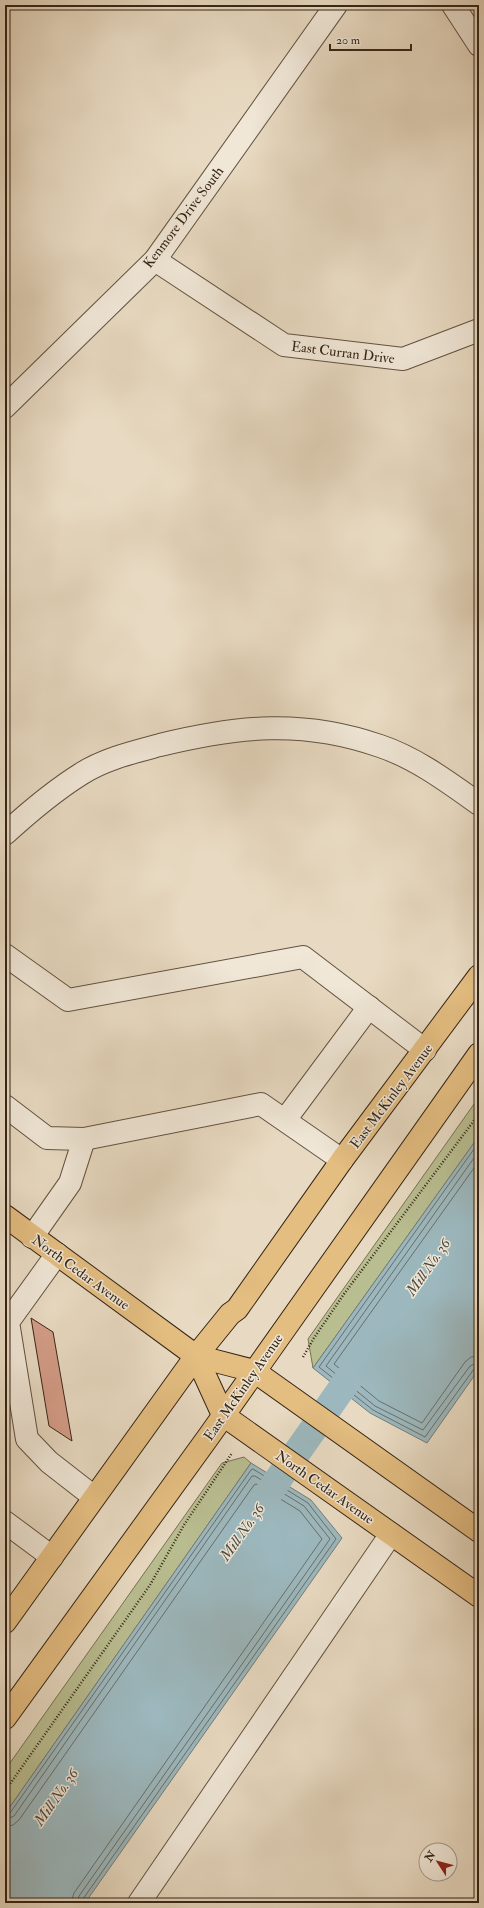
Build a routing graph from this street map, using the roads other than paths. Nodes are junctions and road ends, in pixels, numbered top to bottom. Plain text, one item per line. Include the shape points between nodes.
1 (336, 5) edge
2 (453, 5) edge
3 (479, 45) edge
4 (155, 260) junction
5 (479, 330) edge
6 (5, 407) edge
7 (479, 804) edge
8 (5, 834) edge
9 (5, 955) edge
10 (479, 976) edge
11 (369, 1007) junction
12 (425, 1050) junction
13 (479, 1054) edge
14 (5, 1106) edge
15 (285, 1120) junction
16 (84, 1139) junction
17 (342, 1160) junction
18 (5, 1216) edge
19 (32, 1236) junction
20 (57, 1254) junction
21 (196, 1356) junction
22 (254, 1371) junction
23 (224, 1415) junction
24 (94, 1497) junction
25 (5, 1522) edge
26 (479, 1531) edge
27 (391, 1534) junction
28 (52, 1557) junction
29 (479, 1596) edge
30 (5, 1622) edge
31 (5, 1718) edge
32 (139, 1903) edge

1 - 4 street, Kenmore Drive South
2 - 3 street
4 - 5 street, East Curran Drive via 284,345 403,359
4 - 6 street, Kenmore Drive South
7 - 8 street via 419,764 381,746 320,730 264,727 203,734 117,757 82,773 29,811
9 - 11 street via 68,1000 303,957
10 - 12 main road, East McKinley Avenue
11 - 12 street
11 - 15 street
12 - 17 main road, East McKinley Avenue
13 - 22 main road, East McKinley Avenue
14 - 16 street via 47,1138
15 - 16 street via 260,1104
15 - 17 street
16 - 19 street via 70,1183
17 - 21 main road, East McKinley Avenue via 237,1309
18 - 19 main road, North Cedar Avenue
19 - 20 main road, North Cedar Avenue
20 - 21 main road, North Cedar Avenue
20 - 24 street via 8,1322 27,1439 49,1462
21 - 22 main road, North Cedar Avenue
21 - 23 main road, North Cedar Avenue
21 - 24 main road, East McKinley Avenue
22 - 23 main road, East McKinley Avenue
22 - 26 main road, North Cedar Avenue
23 - 27 main road, North Cedar Avenue
23 - 31 main road, East McKinley Avenue
24 - 28 main road, East McKinley Avenue
25 - 28 street
27 - 29 main road, North Cedar Avenue
27 - 32 street
28 - 30 main road, East McKinley Avenue

